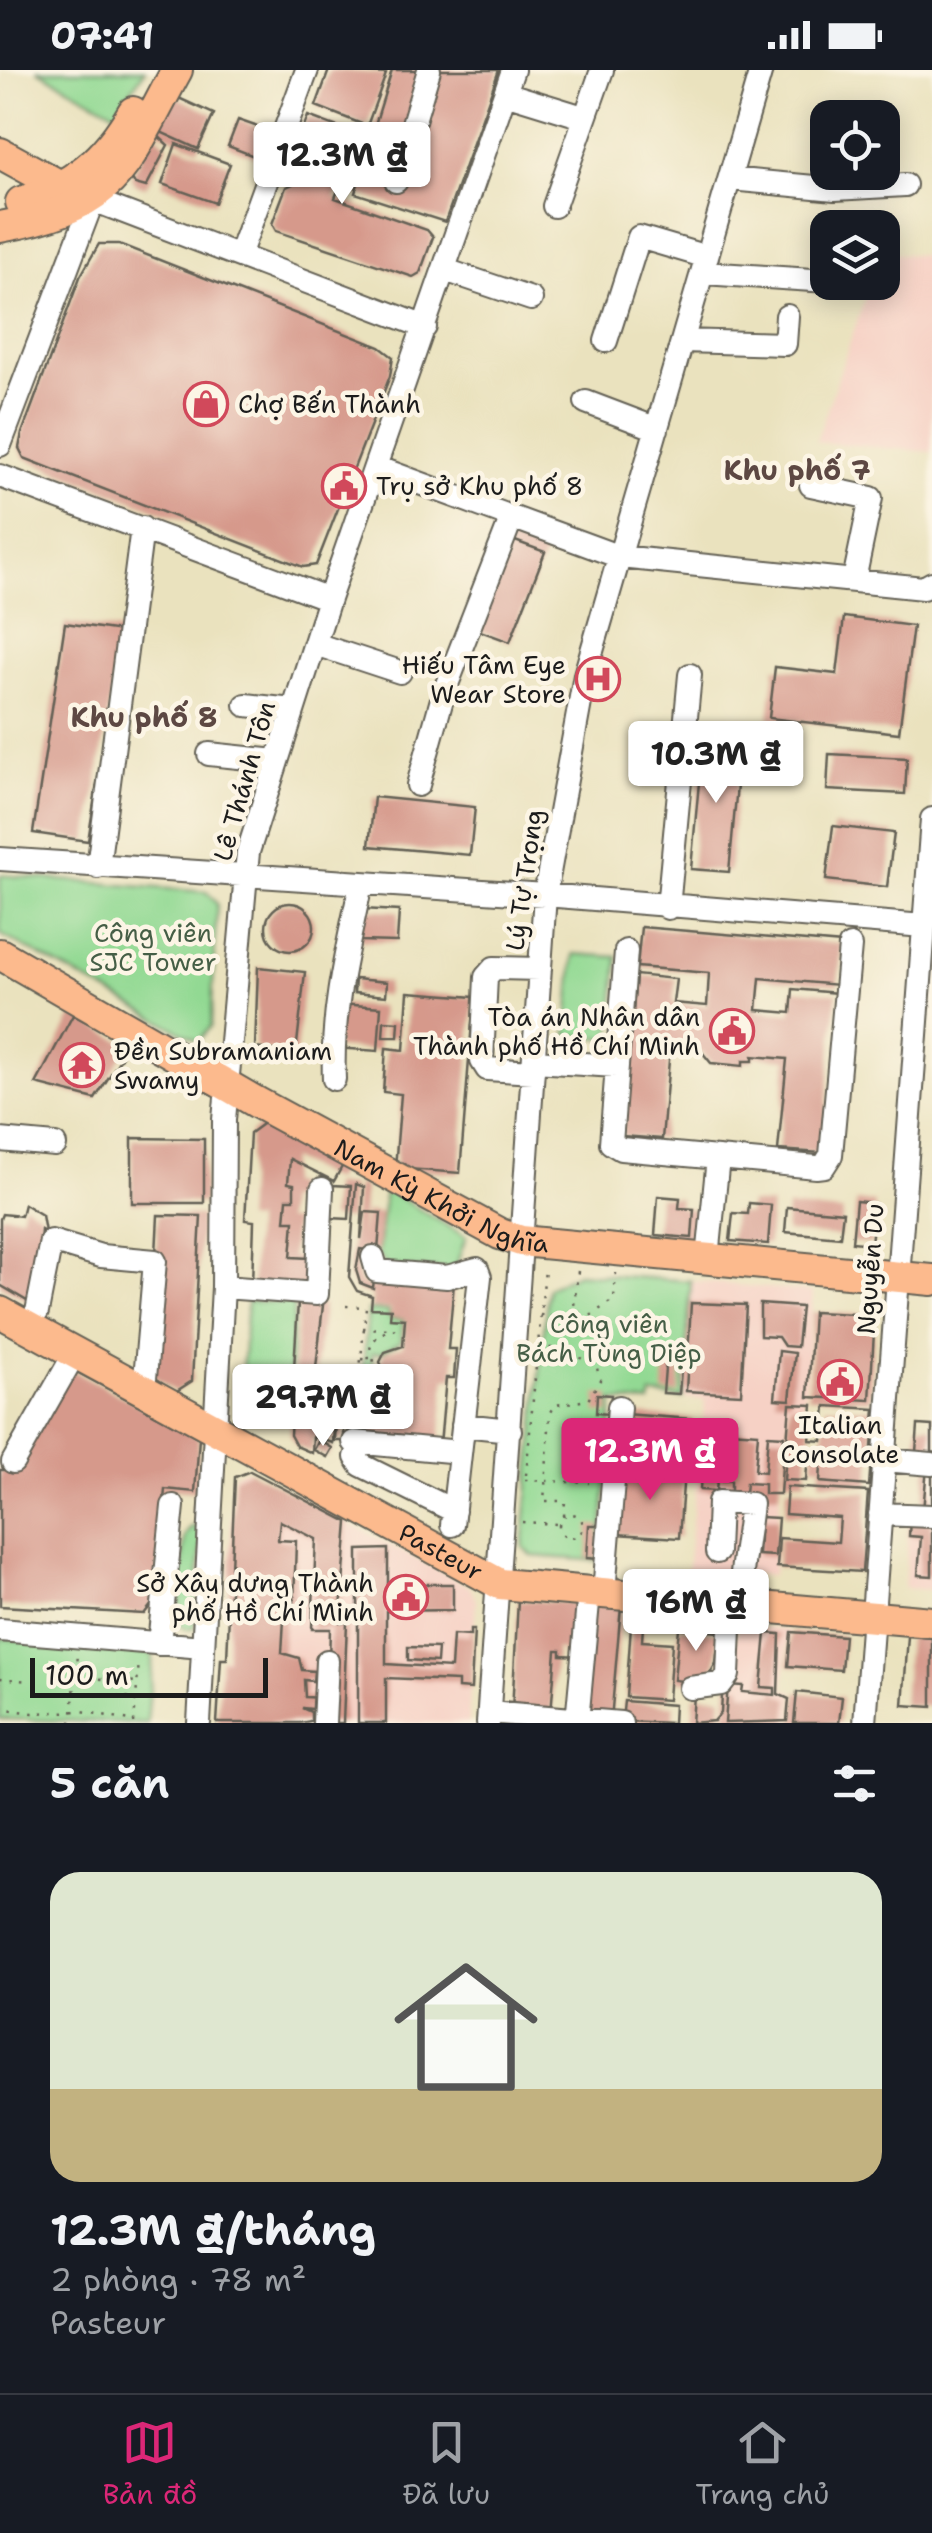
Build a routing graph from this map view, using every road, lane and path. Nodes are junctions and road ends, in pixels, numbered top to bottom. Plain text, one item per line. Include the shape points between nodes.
1 (156, 70) edge
2 (176, 70) edge
3 (307, 70) edge
4 (429, 70) edge
5 (513, 70) edge
6 (602, 70) edge
7 (761, 70) edge
8 (506, 93) junction
9 (583, 117) junction
10 (0, 152) edge
11 (730, 178) junction
12 (396, 181) dead end
13 (905, 186) dead end
14 (62, 187) junction
15 (93, 200) junction
16 (0, 206) edge
17 (554, 206) dead end
18 (0, 227) edge
19 (240, 254) junction
20 (705, 265) junction
21 (445, 270) junction
22 (810, 279) edge
23 (531, 299) dead end
24 (787, 316) dead end
25 (426, 328) junction
26 (606, 341) dead end
27 (683, 341) junction
28 (586, 402) dead end
29 (657, 429) junction
30 (0, 445) edge
31 (376, 467) junction
32 (0, 476) edge
33 (811, 485) dead end
34 (512, 517) junction
35 (142, 528) junction
36 (620, 556) junction
37 (854, 580) junction
38 (932, 582) edge
39 (329, 599) junction
40 (314, 644) junction
41 (400, 672) dead end
42 (690, 675) dead end
43 (246, 705) dead end
44 (293, 710) junction
45 (209, 754) dead end
46 (277, 760) junction
47 (418, 786) dead end
48 (932, 820) edge
49 (0, 858) edge
50 (98, 867) junction
51 (244, 876) junction
52 (360, 884) junction
53 (546, 894) junction
54 (929, 894) edge
55 (668, 908) junction
56 (924, 926) junction
57 (850, 946) dead end
58 (626, 952) dead end
59 (0, 954) edge
60 (540, 969) junction
61 (534, 1066) junction
62 (616, 1066) junction
63 (334, 1079) dead end
64 (228, 1085) junction
65 (921, 1110) edge
66 (0, 1140) edge
67 (55, 1144) dead end
68 (718, 1158) junction
69 (322, 1189) dead end
70 (492, 1230) junction
71 (521, 1241) junction
72 (374, 1257) dead end
73 (708, 1258) junction
74 (558, 1266) dead end
75 (569, 1266) dead end
76 (617, 1268) dead end
77 (477, 1269) junction
78 (896, 1274) junction
79 (932, 1280) edge
80 (223, 1287) junction
81 (346, 1306) dead end
82 (538, 1315) junction
83 (13, 1319) edge
84 (574, 1320) junction
85 (585, 1320) junction
86 (363, 1328) junction
87 (391, 1329) junction
88 (400, 1329) dead end
89 (538, 1348) junction
90 (569, 1348) junction
91 (75, 1353) junction
92 (360, 1359) junction
93 (367, 1360) junction
94 (379, 1361) dead end
95 (358, 1387) junction
96 (379, 1388) junction
97 (144, 1390) junction
98 (390, 1390) dead end
99 (619, 1407) dead end
100 (463, 1425) junction
101 (213, 1429) junction
102 (510, 1430) junction
103 (357, 1444) junction
104 (460, 1452) junction
105 (884, 1460) junction
106 (13, 1462) dead end
107 (932, 1464) edge
108 (526, 1480) junction
109 (546, 1481) junction
110 (589, 1483) dead end
111 (524, 1494) dead end
112 (523, 1508) dead end
113 (210, 1510) junction
114 (880, 1514) junction
115 (564, 1516) junction
116 (932, 1516) edge
117 (522, 1522) junction
118 (559, 1524) junction
119 (522, 1533) dead end
120 (746, 1552) junction
121 (500, 1584) junction
122 (596, 1593) junction
123 (736, 1606) junction
124 (872, 1617) junction
125 (932, 1622) edge
126 (0, 1630) edge
127 (79, 1644) dead end
128 (150, 1646) junction
129 (203, 1647) junction
130 (326, 1660) dead end
131 (76, 1677) junction
132 (0, 1678) edge
133 (28, 1681) dead end
134 (138, 1682) junction
135 (690, 1688) dead end
136 (74, 1692) junction
137 (136, 1698) junction
138 (0, 1708) edge
139 (578, 1711) dead end
140 (72, 1713) junction
141 (489, 1717) edge
142 (135, 1722) edge
143 (72, 1723) edge
144 (199, 1723) edge
145 (324, 1723) edge
146 (621, 1723) edge
147 (865, 1723) edge

1 - 14 main road via 106,153
2 - 15 main road via 124,168
3 - 19 street
4 - 12 street
5 - 8 street, Lê Thánh Tôn
6 - 9 street
7 - 11 street, Lý Tự Trọng
8 - 9 street
8 - 21 street, Lê Thánh Tôn
9 - 17 street
10 - 14 main road
11 - 13 street via 835,189
11 - 20 street, Lý Tự Trọng
14 - 16 main road
15 - 18 main road
15 - 19 street
15 - 30 street
19 - 25 street
20 - 22 street
20 - 26 street via 639,237
20 - 27 street, Lý Tự Trọng
21 - 23 street
21 - 25 street, Lê Thánh Tôn
24 - 27 street via 785,344
25 - 31 street, Lê Thánh Tôn
27 - 29 street, Lý Tự Trọng
28 - 29 street
29 - 36 street, Lý Tự Trọng
31 - 34 street
31 - 39 street, Lê Thánh Tôn
32 - 35 street
33 - 37 street via 871,498
34 - 36 street
34 - 47 street via 444,692
35 - 39 street
35 - 50 street
36 - 37 street
36 - 53 street, Lý Tự Trọng via 585,675
37 - 38 street via 923,588
39 - 40 street, Lê Thánh Tôn
40 - 41 street
40 - 44 street, Lê Thánh Tôn
42 - 55 street
43 - 44 street
44 - 46 street, Lê Thánh Tôn
45 - 46 street
46 - 51 street, Lê Thánh Tôn
48 - 54 street, Nguyễn Du
49 - 50 street
50 - 51 street
51 - 52 street
51 - 64 street, Lê Thánh Tôn
52 - 53 street
52 - 63 street via 340,978
53 - 55 street
53 - 60 street, Lý Tự Trọng
54 - 56 street, Nguyễn Du
55 - 56 street
56 - 65 street, Nguyễn Du
57 - 68 street via 828,1162 816,1167
58 - 62 street
59 - 64 main road, Nam Kỳ Khởi Nghĩa
60 - 61 street, Lý Tự Trọng
60 - 61 street via 494,968 486,977 486,1070
61 - 62 street
61 - 71 street, Lý Tự Trọng
62 - 68 street via 610,1138 615,1148
64 - 70 main road, Nam Kỳ Khởi Nghĩa
64 - 80 street, Lê Thánh Tôn
65 - 78 street, Nguyễn Du
66 - 67 street
68 - 73 street
69 - 80 street via 317,1294
70 - 71 main road, Nam Kỳ Khởi Nghĩa
70 - 77 street
71 - 73 main road, Nam Kỳ Khởi Nghĩa
71 - 102 street, Lý Tự Trọng
72 - 77 street via 377,1271 427,1277
73 - 78 main road, Nam Kỳ Khởi Nghĩa
74 - 82 path via 546,1268
75 - 85 path via 578,1266 574,1306
76 - 85 path via 614,1299
77 - 100 street
78 - 79 main road, Nam Kỳ Khởi Nghĩa
78 - 105 street, Nguyễn Du
80 - 101 street, Lê Thánh Tôn
81 - 86 path via 366,1308
82 - 84 path
82 - 89 path
83 - 91 main road, Pasteur
83 - 97 street via 37,1312 51,1241 101,1256 155,1261
84 - 85 path
84 - 90 path via 564,1341
86 - 87 path
86 - 92 path
87 - 88 path
87 - 93 path via 370,1344
89 - 90 path
89 - 108 path
90 - 109 path via 597,1368 600,1380 588,1400 552,1410
91 - 97 main road, Pasteur
91 - 106 street
92 - 93 path
92 - 95 path
93 - 94 path
93 - 96 path
95 - 96 path
95 - 103 path
96 - 98 path
97 - 101 main road, Pasteur
99 - 122 street
100 - 102 street
100 - 104 street
101 - 113 street, Lê Thánh Tôn
101 - 121 main road, Pasteur
102 - 121 street, Lý Tự Trọng
103 - 104 street
103 - 104 street via 361,1465 453,1518
105 - 107 street
105 - 114 street, Nguyễn Du
108 - 109 path
108 - 111 path
109 - 110 path
109 - 115 path via 544,1501 564,1502
112 - 117 path
113 - 128 street via 168,1505
113 - 129 street, Lê Thánh Tôn
114 - 116 street
114 - 124 street, Nguyễn Du
115 - 118 path
115 - 118 path via 579,1516 582,1531 570,1538
117 - 118 path
117 - 119 path
120 - 120 street via 709,1552 719,1502 750,1504
120 - 123 street
121 - 122 main road, Pasteur
121 - 141 street, Lý Tự Trọng
122 - 123 main road, Pasteur
122 - 139 street
123 - 124 main road, Pasteur
123 - 135 street via 728,1675 721,1684
124 - 125 main road, Pasteur
124 - 147 street, Nguyễn Du
126 - 128 street
127 - 131 path
128 - 129 street
128 - 134 path
129 - 144 street, Lê Thánh Tôn
130 - 145 street
131 - 134 path
131 - 136 path
132 - 133 path
134 - 137 path
136 - 137 path
136 - 140 path
137 - 142 path
138 - 140 path
140 - 142 path
140 - 143 path
141 - 146 street

